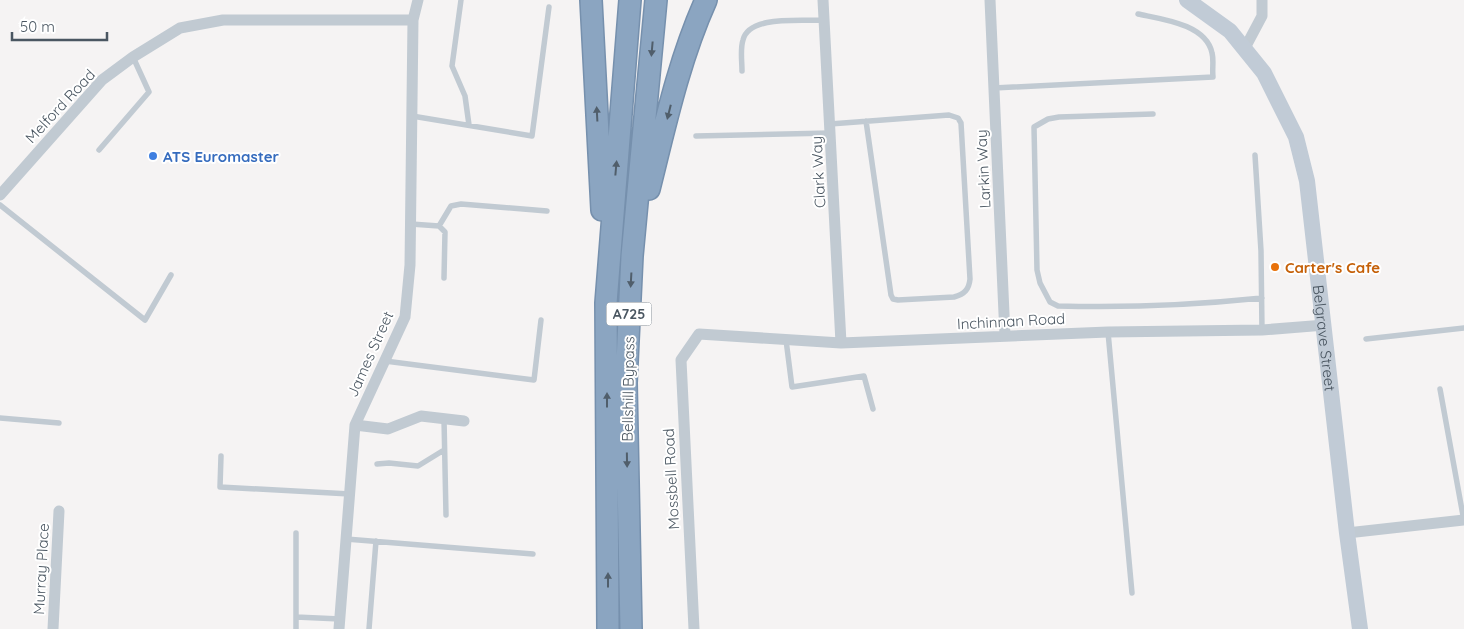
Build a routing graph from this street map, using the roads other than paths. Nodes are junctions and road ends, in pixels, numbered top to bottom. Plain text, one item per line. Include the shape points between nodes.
1 (418, 0) edge
2 (461, 0) edge
3 (590, 0) edge
4 (630, 0) edge
5 (656, 0) edge
6 (706, 0) edge
7 (823, 0) edge
8 (990, 0) edge
9 (1187, 0) edge
10 (1262, 0) edge
11 (549, 7) dead end
12 (1138, 14) dead end
13 (414, 20) junction
14 (825, 20) junction
15 (1245, 48) junction
16 (133, 57) junction
17 (742, 71) dead end
18 (994, 88) junction
19 (1153, 114) dead end
20 (412, 116) junction
21 (866, 121) junction
22 (468, 125) junction
23 (830, 129) junction
24 (696, 136) dead end
25 (99, 150) dead end
26 (1255, 155) dead end
27 (0, 194) edge
28 (0, 205) edge
29 (547, 211) dead end
30 (410, 224) junction
31 (439, 226) junction
32 (632, 256) junction
33 (172, 276) dead end
34 (444, 278) dead end
35 (1262, 298) junction
36 (606, 302) junction
37 (541, 320) dead end
38 (1325, 325) junction
39 (1464, 328) edge
40 (1262, 330) junction
41 (1108, 332) junction
42 (699, 334) joint
43 (1006, 336) junction
44 (1366, 339) dead end
45 (786, 340) junction
46 (841, 343) junction
47 (385, 361) junction
48 (1440, 389) dead end
49 (873, 409) dead end
50 (0, 418) edge
51 (444, 419) junction
52 (464, 421) dead end
53 (59, 423) dead end
54 (355, 425) junction
55 (444, 450) junction
56 (222, 456) dead end
57 (377, 464) dead end
58 (350, 494) junction
59 (59, 511) dead end
60 (446, 515) dead end
61 (1464, 521) edge
62 (296, 533) dead end
63 (1347, 533) junction
64 (346, 539) junction
65 (376, 541) junction
66 (533, 554) dead end
67 (1132, 593) dead end
68 (296, 617) junction
69 (340, 624) edge
70 (53, 629) edge
71 (296, 629) edge
72 (369, 629) edge
73 (608, 629) edge
74 (631, 629) edge
75 (694, 629) edge
76 (1360, 629) edge

1 - 13 street, James Street
2 - 22 lane via 452,66 465,96
36 -> 3 highway
36 -> 4 highway, Bellshill Bypass / A725
5 -> 32 highway, Bellshill Bypass / A725
6 -> 32 highway via 676,84
7 - 14 street, Clark Way
8 - 18 street, Larkin Way
9 - 15 street, Belgrave Street via 1230,31
10 - 15 street via 1262,16
11 - 22 lane via 532,136
12 - 18 lane via 1182,24 1201,34 1212,51 1213,77
13 - 16 street, Melford Road via 223,20 180,28
13 - 20 street, James Street
14 - 17 lane via 771,21 750,28 742,39
14 - 23 street, Clark Way
15 - 38 street, Belgrave Street via 1264,73 1296,137 1307,181
16 - 25 lane via 149,92
16 - 27 street, Melford Road via 102,80
18 - 43 street, Larkin Way
19 - 35 lane via 1059,117 1034,127 1037,270 1050,302 1058,306 1117,306
20 - 22 lane
20 - 30 street, James Street
21 - 21 lane via 949,115 961,123 970,279 969,288 961,295 898,300 891,294
21 - 23 lane
23 - 24 lane
23 - 46 street, Clark Way
26 - 35 lane
28 - 33 lane via 145,320
29 - 31 lane via 461,204 451,206
30 - 31 lane
30 - 47 street, James Street via 405,317
31 - 34 lane via 446,236
32 -> 74 highway, Bellshill Bypass / A725 via 626,383
35 - 40 lane
73 -> 36 highway, Bellshill Bypass / A725
37 - 47 lane via 534,380
38 - 40 street, Inchinnan Road
38 - 63 street, Belgrave Street
39 - 44 lane
40 - 41 street, Inchinnan Road
41 - 43 street, Inchinnan Road
41 - 67 lane
42 - 45 street, Inchinnan Road
42 - 75 street, Mossbell Road via 681,360
43 - 46 street, Inchinnan Road
45 - 46 street, Inchinnan Road
45 - 49 lane via 792,387 864,376
47 - 54 street, James Street
48 - 61 lane
50 - 53 lane
51 - 52 street
51 - 54 street via 421,416 388,430
51 - 55 lane
54 - 58 street, James Street
55 - 57 lane via 418,466
55 - 60 lane
56 - 58 lane via 220,487
58 - 64 street, James Street
59 - 70 street, Murray Place
61 - 63 street
62 - 68 lane
63 - 76 street, Belgrave Street
64 - 65 lane
64 - 69 street, James Street
65 - 66 lane
65 - 72 lane
68 - 69 lane
68 - 71 lane

